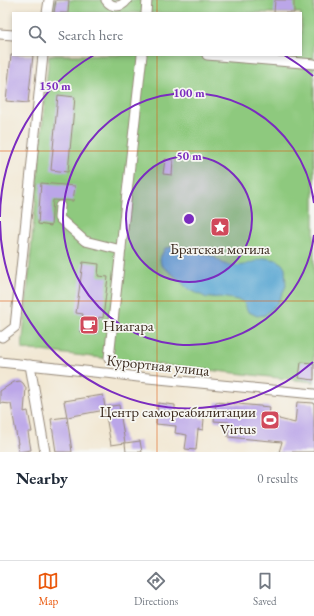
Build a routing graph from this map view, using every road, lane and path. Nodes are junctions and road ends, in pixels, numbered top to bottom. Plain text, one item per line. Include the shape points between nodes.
1 (49, 0) edge
2 (106, 0) edge
3 (127, 0) edge
4 (147, 0) edge
5 (47, 12) edge
6 (146, 12) edge
7 (0, 34) edge
8 (12, 35) edge
9 (43, 56) edge
10 (142, 56) edge
11 (219, 56) edge
12 (314, 64) edge
13 (60, 206) dead end
14 (121, 250) junction
15 (0, 336) edge
16 (0, 362) edge
17 (30, 365) junction
18 (108, 365) junction
19 (314, 394) edge
20 (45, 452) edge

1 - 5 street
2 - 3 street via 109,5 115,7 122,6
4 - 6 street
7 - 8 street
9 - 15 street via 16,327
10 - 14 street
11 - 12 street
13 - 14 street via 59,218 85,241
14 - 18 street
16 - 17 street, Курортная улица
17 - 18 street, Курортная улица via 103,373
17 - 20 street
18 - 19 street, Курортная улица via 138,377

